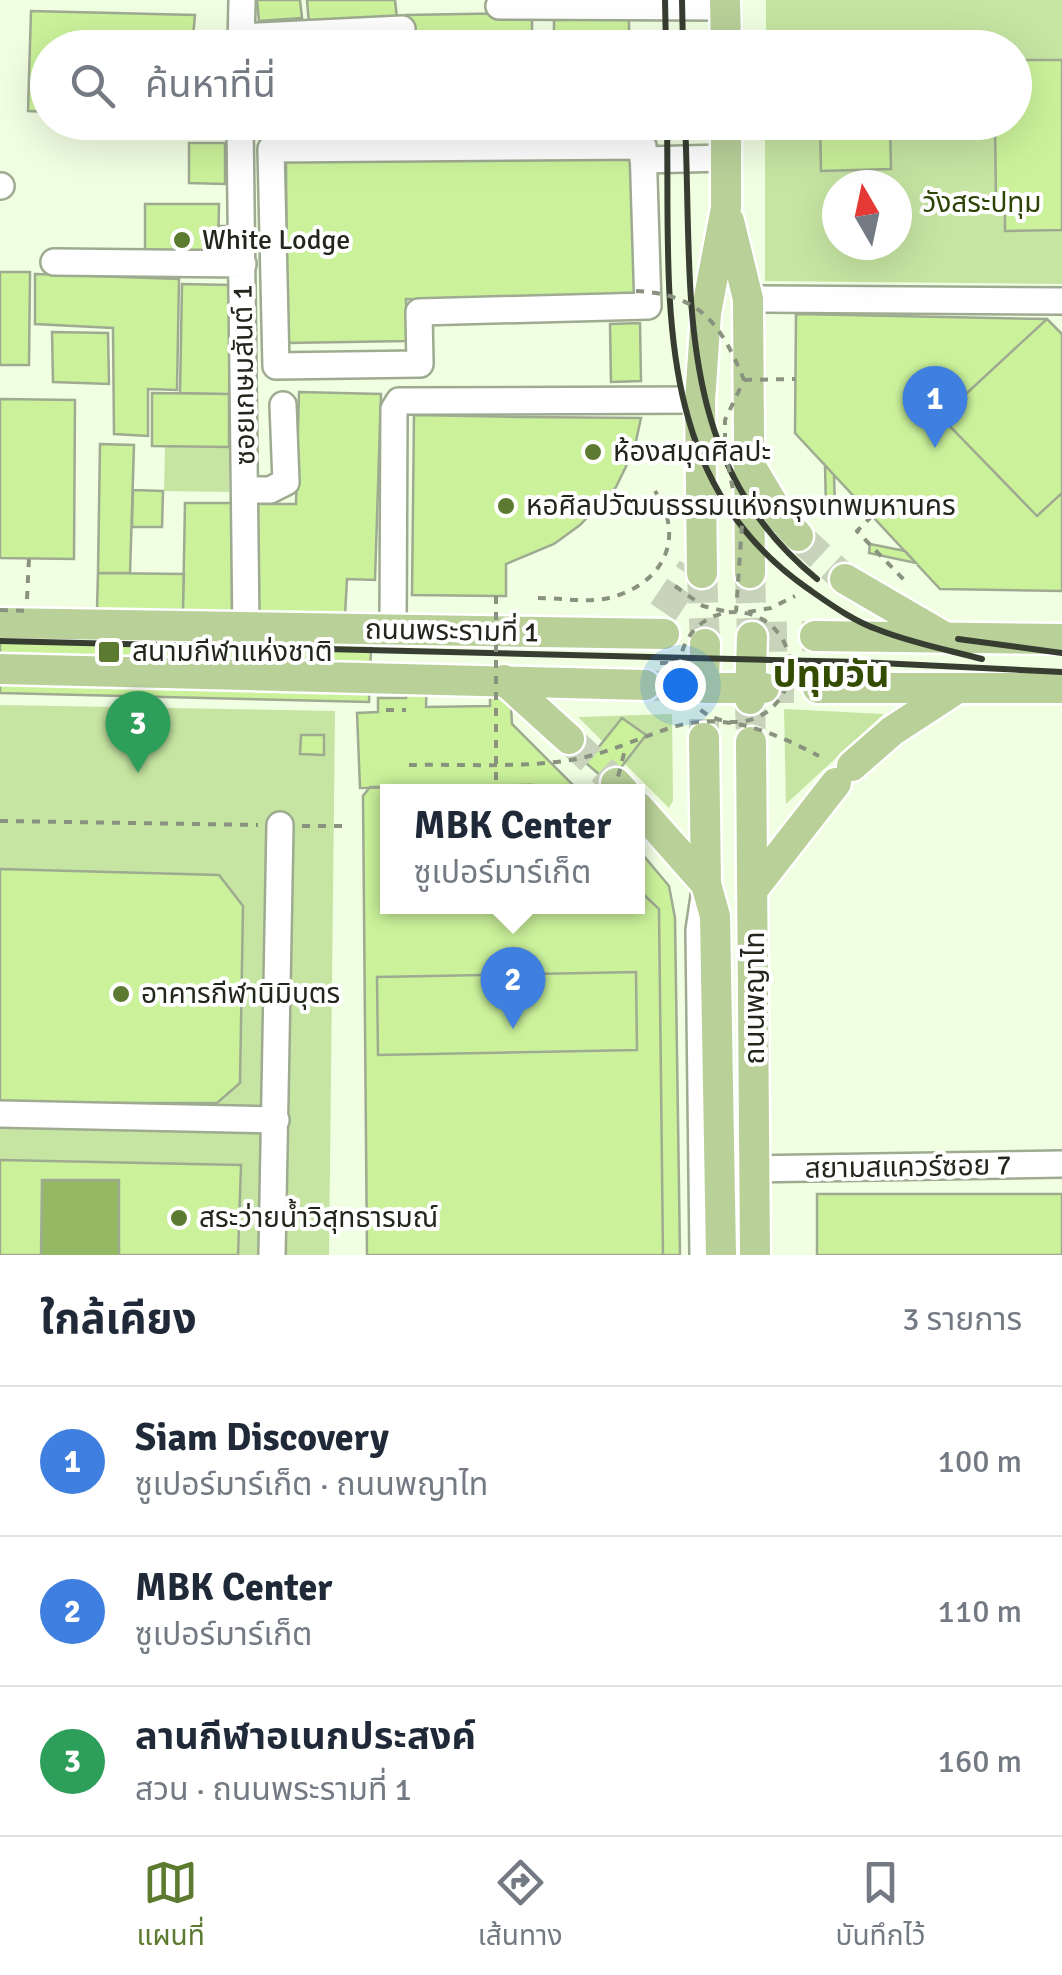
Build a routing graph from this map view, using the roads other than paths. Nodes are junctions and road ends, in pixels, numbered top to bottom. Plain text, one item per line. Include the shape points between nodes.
1 (242, 0) edge
2 (726, 4) edge
3 (499, 6) dead end
4 (402, 29) dead end
5 (241, 30) edge
6 (390, 30) edge
7 (726, 30) edge
8 (240, 140) edge
9 (726, 140) edge
10 (726, 158) junction
11 (643, 160) junction
12 (726, 208) junction
13 (54, 262) dead end
14 (243, 264) junction
15 (748, 299) junction
16 (1062, 301) edge
17 (700, 400) junction
18 (284, 405) dead end
19 (747, 460) junction
20 (246, 490) junction
21 (798, 536) tunnel mouth
22 (750, 573) tunnel mouth
23 (844, 579) tunnel mouth
24 (14, 617) edge
25 (246, 628) junction
26 (393, 630) junction
27 (815, 636) tunnel mouth
28 (944, 636) junction
29 (1062, 639) edge
30 (0, 670) edge
31 (504, 680) junction
32 (645, 685) tunnel mouth
33 (818, 688) tunnel mouth
34 (958, 688) junction
35 (1062, 688) edge
36 (749, 708) junction
37 (704, 738) tunnel mouth
38 (569, 739) tunnel mouth
39 (752, 793) junction
40 (704, 798) junction
41 (645, 815) edge
42 (280, 825) road end
43 (706, 884) junction
44 (754, 888) junction
45 (0, 1114) edge
46 (276, 1120) junction
47 (1062, 1164) edge
48 (754, 1169) junction
49 (272, 1255) edge
50 (703, 1255) edge
51 (721, 1255) edge
52 (756, 1255) edge

1 - 5 street
2 - 3 street
2 - 7 main road
4 - 6 street
8 - 14 street, ซอยเกษมสันต์ 1
9 - 10 main road
10 - 11 street
10 - 12 main road
11 - 11 street via 648,306 420,312 420,364 276,366 271,149 643,146
12 - 15 main road
12 - 17 main road via 706,313
13 - 14 street
14 - 20 street, ซอยเกษมสันต์ 1
15 - 16 street
15 - 19 main road
17 - 26 main road, ถนนพระรามที่ 1 via 683,588 610,634
17 - 26 street via 398,401
18 - 20 street via 286,482
19 - 21 main road
19 - 22 main road
20 - 25 street, ซอยเกษมสันต์ 1
23 - 28 main road
24 - 25 main road, ถนนพระรามที่ 1
25 - 26 main road, ถนนพระรามที่ 1
27 - 28 main road
28 - 29 main road
30 - 31 main road, ถนนพระรามที่ 1
31 - 32 main road, ถนนพระรามที่ 1
31 - 38 main road
33 - 34 main road
34 - 35 main road
34 - 44 main road via 892,731 844,775
36 - 36 main road, ถนนพญาไท via 748,628 710,640 704,688
36 - 39 main road, ถนนพญาไท
37 - 40 main road, ถนนพญาไท
39 - 40 main road via 725,788
39 - 44 main road, ถนนพญาไท
40 - 43 main road, ถนนพญาไท
41 - 43 main road
42 - 46 street
43 - 50 street, ถนนพญาไท via 699,930
43 - 51 main road, ถนนพญาไท via 715,916
44 - 48 main road, ถนนพญาไท
45 - 46 street
46 - 49 street
47 - 48 street, สยามสแควร์ซอย 7
48 - 52 main road, ถนนพญาไท

